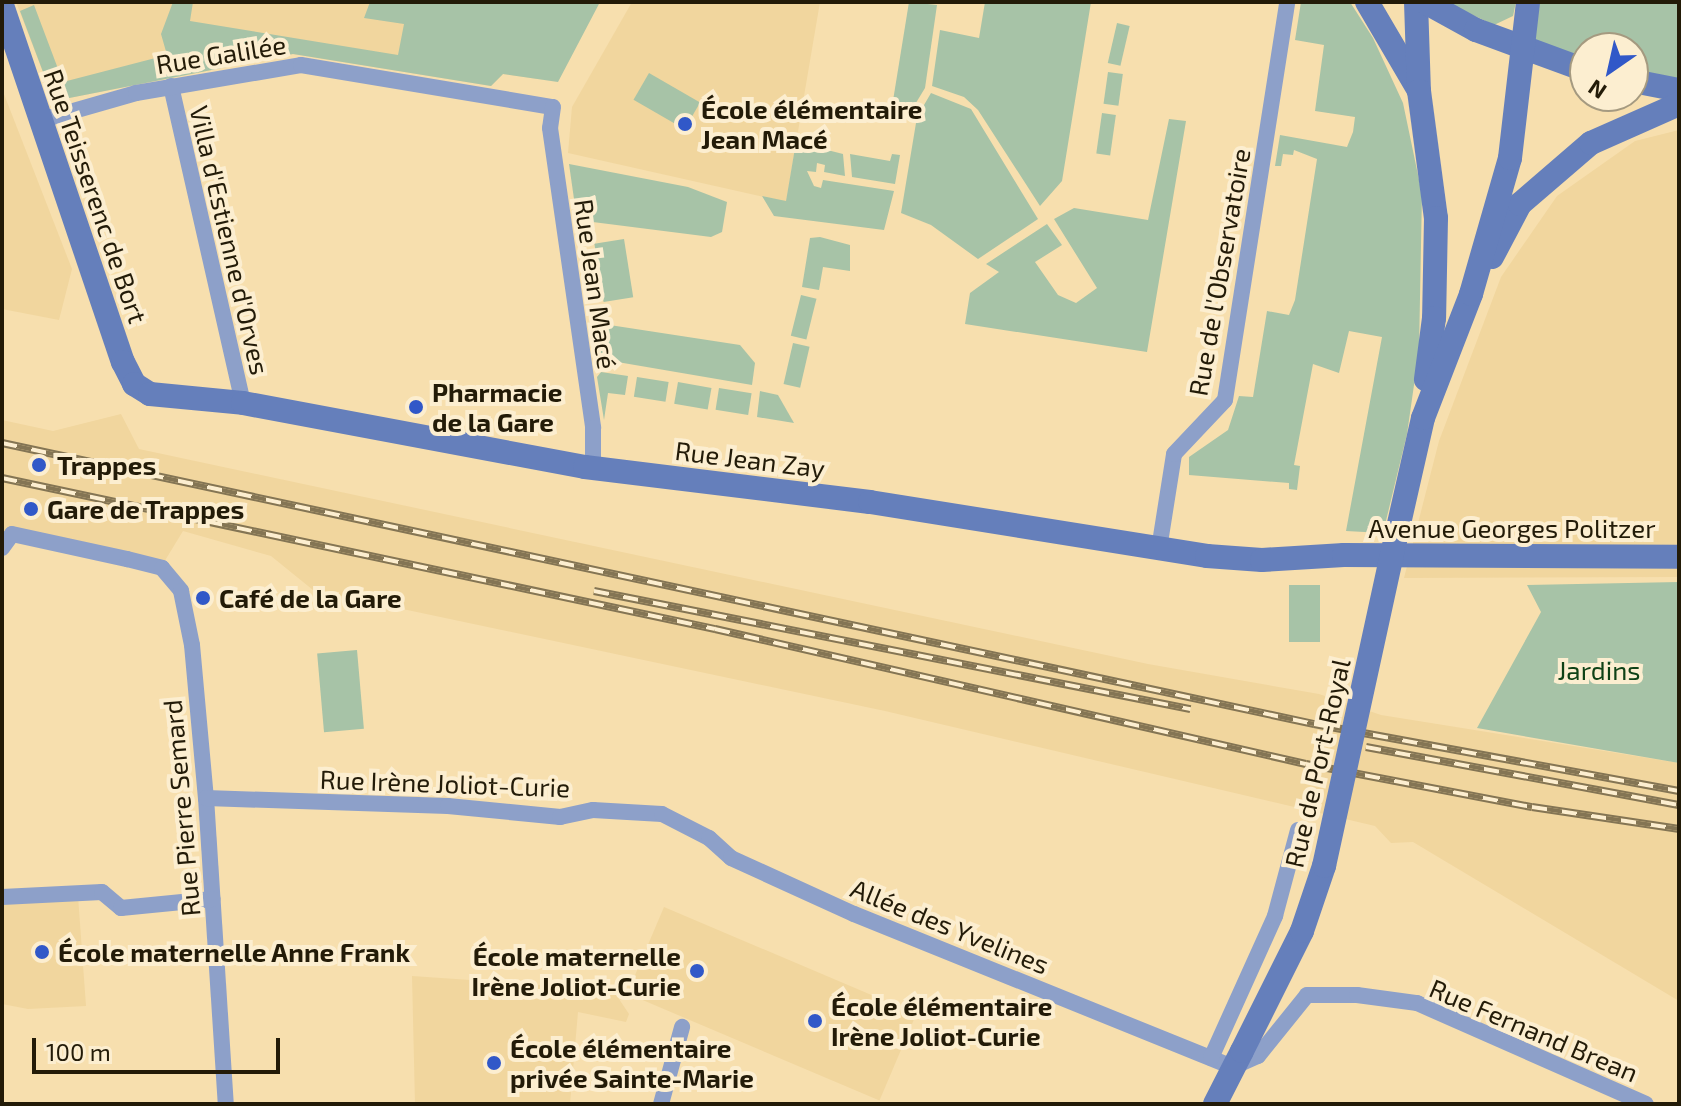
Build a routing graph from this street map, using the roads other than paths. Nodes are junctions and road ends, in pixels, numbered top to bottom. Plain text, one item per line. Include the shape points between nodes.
1 (1287, 2) edge
2 (1367, 2) edge
3 (1416, 2) edge
4 (1425, 2) edge
5 (1528, 2) edge
6 (2, 5) edge
7 (1525, 48) junction
8 (1569, 64) edge
9 (1649, 84) edge
10 (171, 86) junction
11 (1679, 90) edge
12 (1419, 91) junction
13 (1679, 104) edge
14 (553, 107) joint
15 (42, 120) junction
16 (1471, 294) junction
17 (150, 394) joint
18 (243, 403) junction
19 (1423, 418) junction
20 (593, 467) junction
21 (2, 548) edge
22 (1159, 549) junction
23 (1344, 555) joint
24 (1679, 557) edge
25 (206, 798) junction
26 (680, 822) joint
27 (1298, 830) dead end
28 (2, 897) edge
29 (213, 899) junction
30 (682, 1027) dead end
31 (1211, 1058) junction
32 (1238, 1059) junction
33 (226, 1104) edge
34 (661, 1104) edge
35 (1215, 1104) edge
36 (1646, 1104) edge

1 - 22 street, Rue de l'Observatoire via 1225,400 1174,454
2 - 12 street
3 - 12 street, Rue de Port-Royal
4 - 7 street
5 - 7 street, Rue de Port-Royal
6 - 15 street, Rue Teisserenc de Bort
7 - 8 street
7 - 16 street, Rue de Port-Royal via 1510,158
9 - 11 street
10 - 14 street, Rue Galilée via 301,65
10 - 15 street, Rue Galilée
10 - 18 street, Villa d'Estienne d'Orves
12 - 19 street, Rue de Port-Royal via 1436,218 1434,318
13 - 16 street via 1591,143 1520,204
14 - 20 street, Rue Jean Macé via 550,128 593,428
15 - 17 street, Rue Teisserenc de Bort via 123,362 134,384
16 - 19 street, Rue de Port-Royal
17 - 18 street, Rue Jean Zay
18 - 20 street, Rue Jean Zay
19 - 32 street, Rue de Port-Royal, bridge via 1324,866 1302,931
20 - 22 street, Rue Jean Zay via 870,502
21 - 25 street, Rue Pierre Semard via 12,534 162,568 181,591 192,645
22 - 23 street, Rue Jean Zay via 1262,560
23 - 24 street, Avenue Georges Politzer
25 - 26 street, Rue Irène Joliot-Curie via 448,806 560,817 593,810 662,814
25 - 29 street, Rue Pierre Semard
26 - 31 street, Allée des Yvelines via 731,858 854,914
27 - 31 street via 1275,916
28 - 29 street via 102,892 121,908
29 - 33 street, Rue Pierre Semard
30 - 34 street
31 - 32 street, Allée des Yvelines
32 - 35 street, Rue de Port-Royal
32 - 36 street, Rue Fernand Brean via 1258,1056 1307,995 1417,1003

